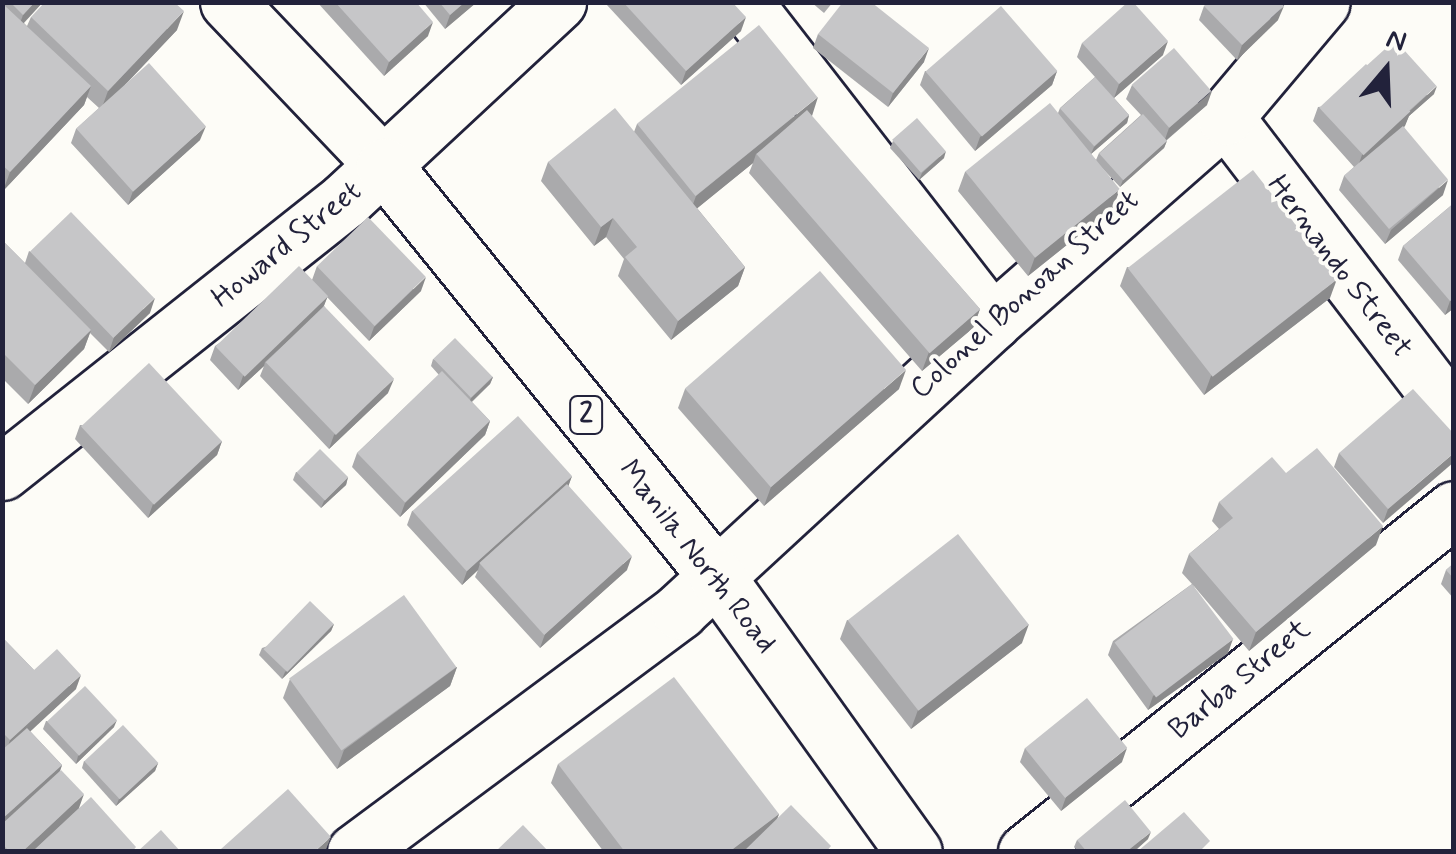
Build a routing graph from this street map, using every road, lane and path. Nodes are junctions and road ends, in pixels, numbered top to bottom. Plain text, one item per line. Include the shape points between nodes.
1 (228, 2) edge
2 (558, 2) edge
3 (744, 2) edge
4 (1322, 2) edge
5 (1225, 117) junction
6 (384, 166) junction
7 (992, 322) junction
8 (1454, 417) edge
9 (2, 472) edge
10 (1454, 509) edge
11 (717, 577) junction
12 (354, 852) edge
13 (914, 852) edge
14 (1026, 852) edge

1 - 6 main road, Manila North Road / 2
2 - 6 main road, Howard Street
3 - 7 main road
4 - 5 main road, Colonel Bonoan Street
5 - 7 main road, Colonel Bonoan Street
5 - 8 main road, Hernando Street
6 - 9 main road, Howard Street
6 - 11 main road, Manila North Road / 2
7 - 11 main road, Colonel Bonoan Street
10 - 14 main road, Barba Street
11 - 12 main road, Colonel Bonoan Street
11 - 13 main road, Manila North Road / 2

